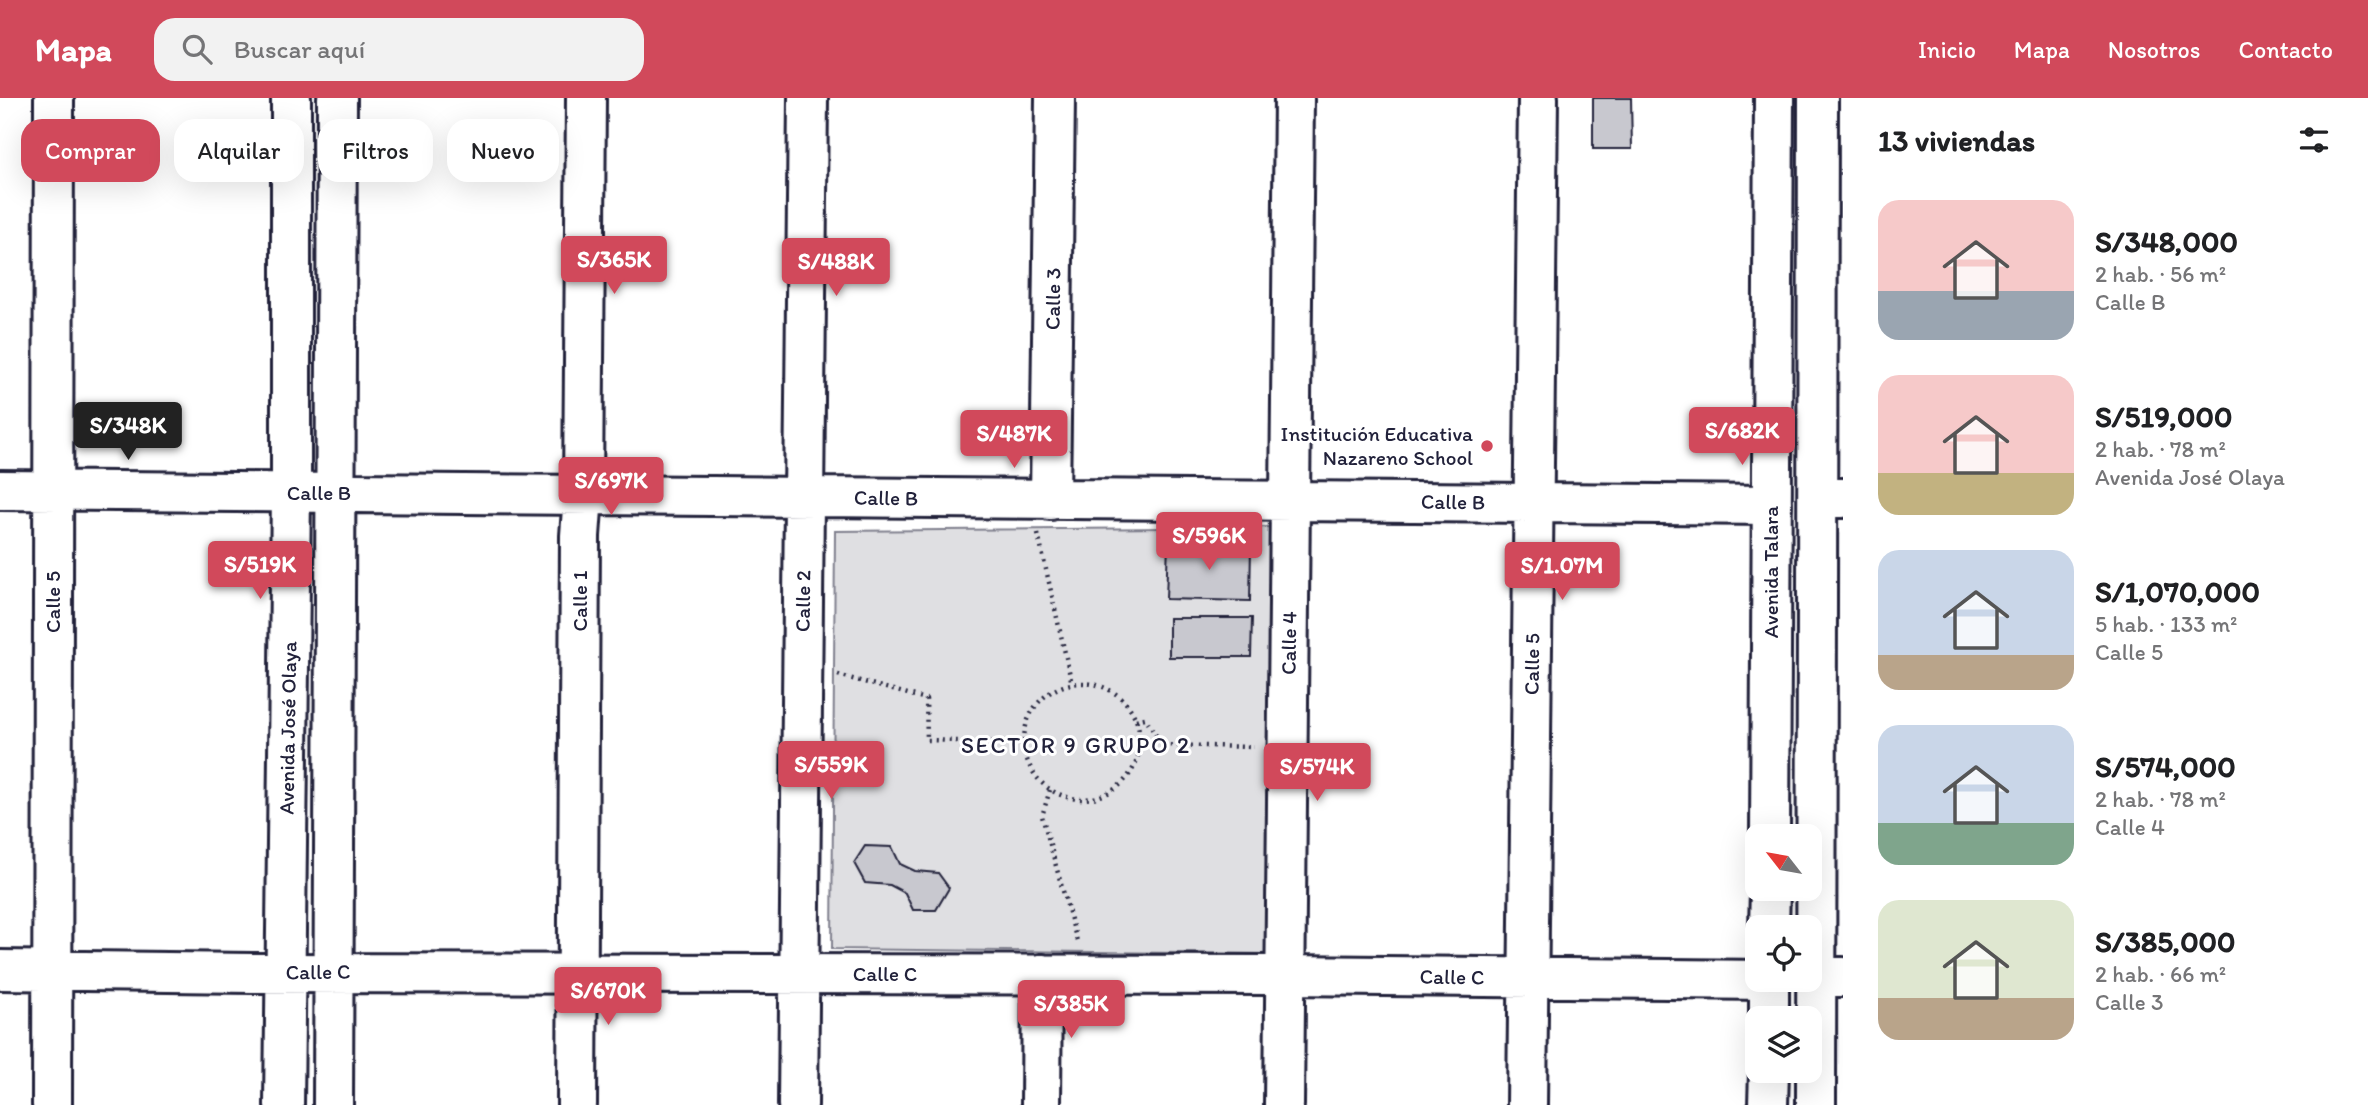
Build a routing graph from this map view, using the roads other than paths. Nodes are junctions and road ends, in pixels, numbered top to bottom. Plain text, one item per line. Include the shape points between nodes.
1 (54, 98) edge
2 (291, 98) edge
3 (337, 98) edge
4 (586, 98) edge
5 (808, 98) edge
6 (1055, 98) edge
7 (1294, 98) edge
8 (1538, 98) edge
9 (1774, 98) edge
10 (1818, 98) edge
11 (0, 490) edge
12 (53, 491) junction
13 (291, 492) junction
14 (336, 493) junction
15 (583, 495) junction
16 (804, 497) junction
17 (1830, 498) edge
18 (1290, 501) junction
19 (1534, 503) junction
20 (1772, 505) junction
21 (1047, 523) junction
22 (1770, 824) edge
23 (0, 970) edge
24 (52, 970) junction
25 (333, 972) junction
26 (578, 972) junction
27 (284, 973) junction
28 (799, 973) junction
29 (1042, 974) junction
30 (1285, 975) junction
31 (1830, 977) edge
32 (1528, 978) junction
33 (1745, 980) edge
34 (1769, 1083) edge
35 (52, 1105) edge
36 (284, 1105) edge
37 (333, 1105) edge
38 (577, 1105) edge
39 (798, 1105) edge
40 (1041, 1105) edge
41 (1284, 1105) edge
42 (1527, 1105) edge
43 (1768, 1105) edge
44 (1816, 1105) edge

1 - 12 street, Calle 5
2 - 13 street, Avenida José Olaya
3 - 14 street
4 - 15 street, Calle 1
5 - 16 street, Calle 2
6 - 21 street, Calle 3
7 - 18 street, Calle 4
8 - 19 street, Calle 5
9 - 20 street, Avenida Talara
10 - 17 street
11 - 12 street, Calle B
12 - 13 street, Calle B
12 - 24 street, Calle 5
13 - 14 street, Calle B
13 - 27 street, Avenida José Olaya
14 - 15 street, Calle B
14 - 25 street
15 - 16 street, Calle B
15 - 26 street, Calle 1
16 - 21 street, Calle B
16 - 28 street, Calle 2
17 - 31 street
18 - 19 street, Calle B
18 - 21 street, Calle B
18 - 30 street, Calle 4
19 - 20 street, Calle B
19 - 32 street, Calle 5
20 - 22 street, Avenida Talara
23 - 24 street, Calle C
24 - 27 street, Calle C
24 - 35 street, Calle 5
25 - 26 street, Calle C
25 - 27 street, Calle C
25 - 37 street
26 - 28 street, Calle C
26 - 38 street, Calle 1
27 - 36 street, Avenida José Olaya
28 - 29 street, Calle C
28 - 39 street, Calle 2
29 - 30 street, Calle C
29 - 40 street
30 - 32 street, Calle C
30 - 41 street, Calle 4
31 - 44 street
32 - 33 street, Calle C
32 - 42 street, Calle 5
34 - 43 street

